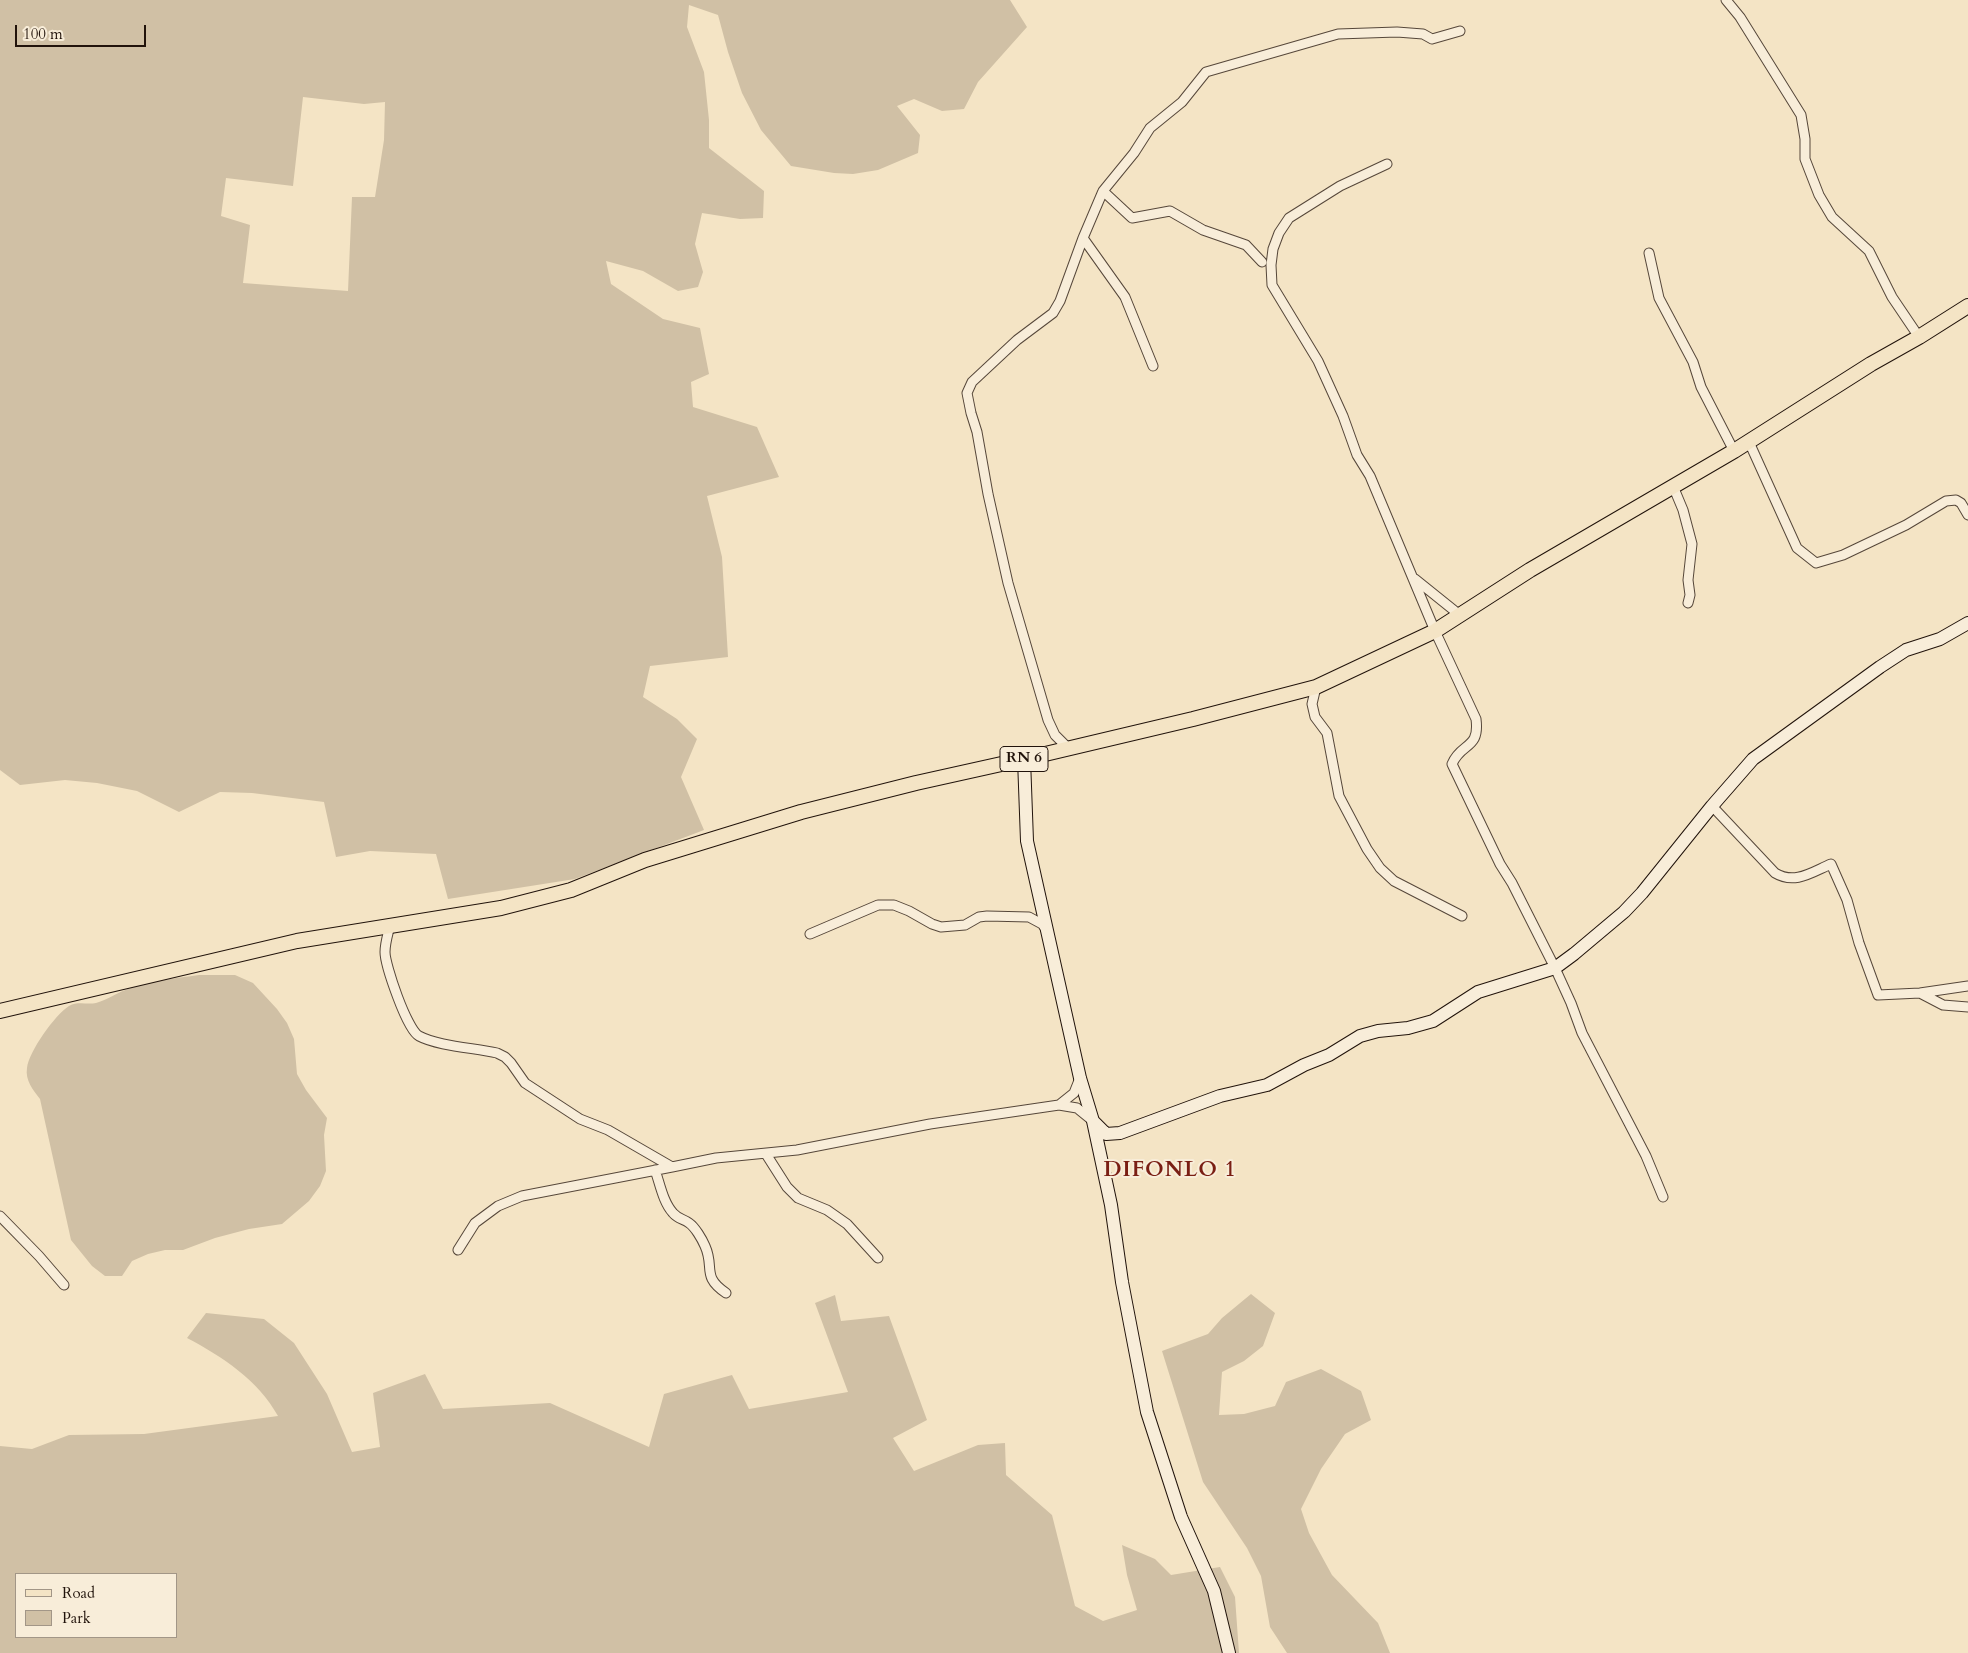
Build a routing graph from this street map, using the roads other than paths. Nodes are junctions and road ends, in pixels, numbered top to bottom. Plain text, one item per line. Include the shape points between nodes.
1 (1726, 0) edge
2 (1460, 31) dead end
3 (1387, 164) dead end
4 (1103, 191) junction
5 (1083, 238) junction
6 (1649, 253) dead end
7 (1262, 262) dead end
8 (1968, 306) edge
9 (1919, 337) junction
10 (1153, 366) dead end
11 (1748, 442) junction
12 (1734, 451) junction
13 (1673, 486) junction
14 (1968, 515) edge
15 (1412, 578) junction
16 (1688, 603) dead end
17 (1461, 616) junction
18 (1968, 623) edge
19 (1435, 631) junction
20 (1316, 687) junction
21 (1068, 748) junction
22 (1024, 759) junction
23 (1712, 806) junction
24 (1462, 916) dead end
25 (390, 925) junction
26 (1047, 930) junction
27 (810, 934) dead end
28 (1555, 968) junction
29 (1968, 986) edge
30 (1920, 993) junction
31 (1968, 1007) edge
32 (0, 1011) edge
33 (1080, 1078) junction
34 (1059, 1105) junction
35 (1093, 1121) junction
36 (766, 1154) junction
37 (672, 1167) junction
38 (655, 1170) junction
39 (1663, 1197) dead end
40 (0, 1216) edge
41 (458, 1250) dead end
42 (878, 1258) dead end
43 (64, 1285) dead end
44 (726, 1293) dead end
45 (1230, 1653) edge

1 - 9 street via 1740,16 1801,115 1805,159 1832,218 1869,251 1892,298
2 - 4 street via 1432,40 1423,34 1397,32 1338,34 1206,72 1182,102 1150,128
3 - 15 street via 1340,186 1289,218 1274,249 1272,285 1321,369
4 - 5 street
4 - 7 street via 1132,218 1170,211 1204,230 1246,245
5 - 10 street via 1125,298
5 - 21 street via 1053,313 1016,340 972,382 967,394 1008,583 1048,720 1055,735
6 - 12 street via 1658,298 1693,362 1701,387
8 - 9 main road, RN 6
9 - 11 main road, RN 6
11 - 12 main road, RN 6
11 - 14 street via 1785,527 1797,548 1816,562 1843,555 1906,525 1946,500 1961,503
12 - 13 main road, RN 6
13 - 16 street via 1692,544
13 - 17 main road, RN 6 via 1530,570
15 - 17 street
15 - 19 street
17 - 19 main road, RN 6
18 - 23 street via 1940,639 1906,650 1827,704 1754,759
19 - 20 main road, RN 6
19 - 28 street via 1476,719 1477,732 1472,743 1455,756 1452,764
20 - 21 main road, RN 6
20 - 24 street via 1312,704 1315,717 1327,733 1338,796 1366,849 1394,881
21 - 22 main road, RN 6
22 - 25 main road, RN 6 via 801,812 645,860 571,890 528,902
22 - 26 street via 1027,841
23 - 28 street via 1630,906
23 - 30 street via 1782,877 1794,879 1831,864 1847,900 1878,995
25 - 32 main road, RN 6 via 297,941
25 - 37 street via 385,953 387,962 406,1018 416,1035 505,1057 531,1088 580,1119 608,1130
26 - 27 street via 1029,917 987,916 965,925 941,927 909,910 894,905 878,905
26 - 33 street
28 - 35 street via 1478,992 1433,1021 1360,1036 1267,1085 1220,1096 1120,1133 1106,1134
28 - 39 street via 1582,1034 1646,1156
29 - 30 street
30 - 31 street via 1943,1005
33 - 34 street via 1074,1093
33 - 35 street
34 - 35 street via 1077,1108
34 - 36 street via 930,1124
35 - 45 street via 1147,1412 1181,1517 1214,1591
36 - 37 street via 716,1158
36 - 42 street via 798,1198 827,1210 847,1224
37 - 38 street
38 - 41 street via 522,1196 498,1206 475,1223
38 - 44 street via 672,1212 697,1232 706,1246 710,1276 715,1285
40 - 43 street

